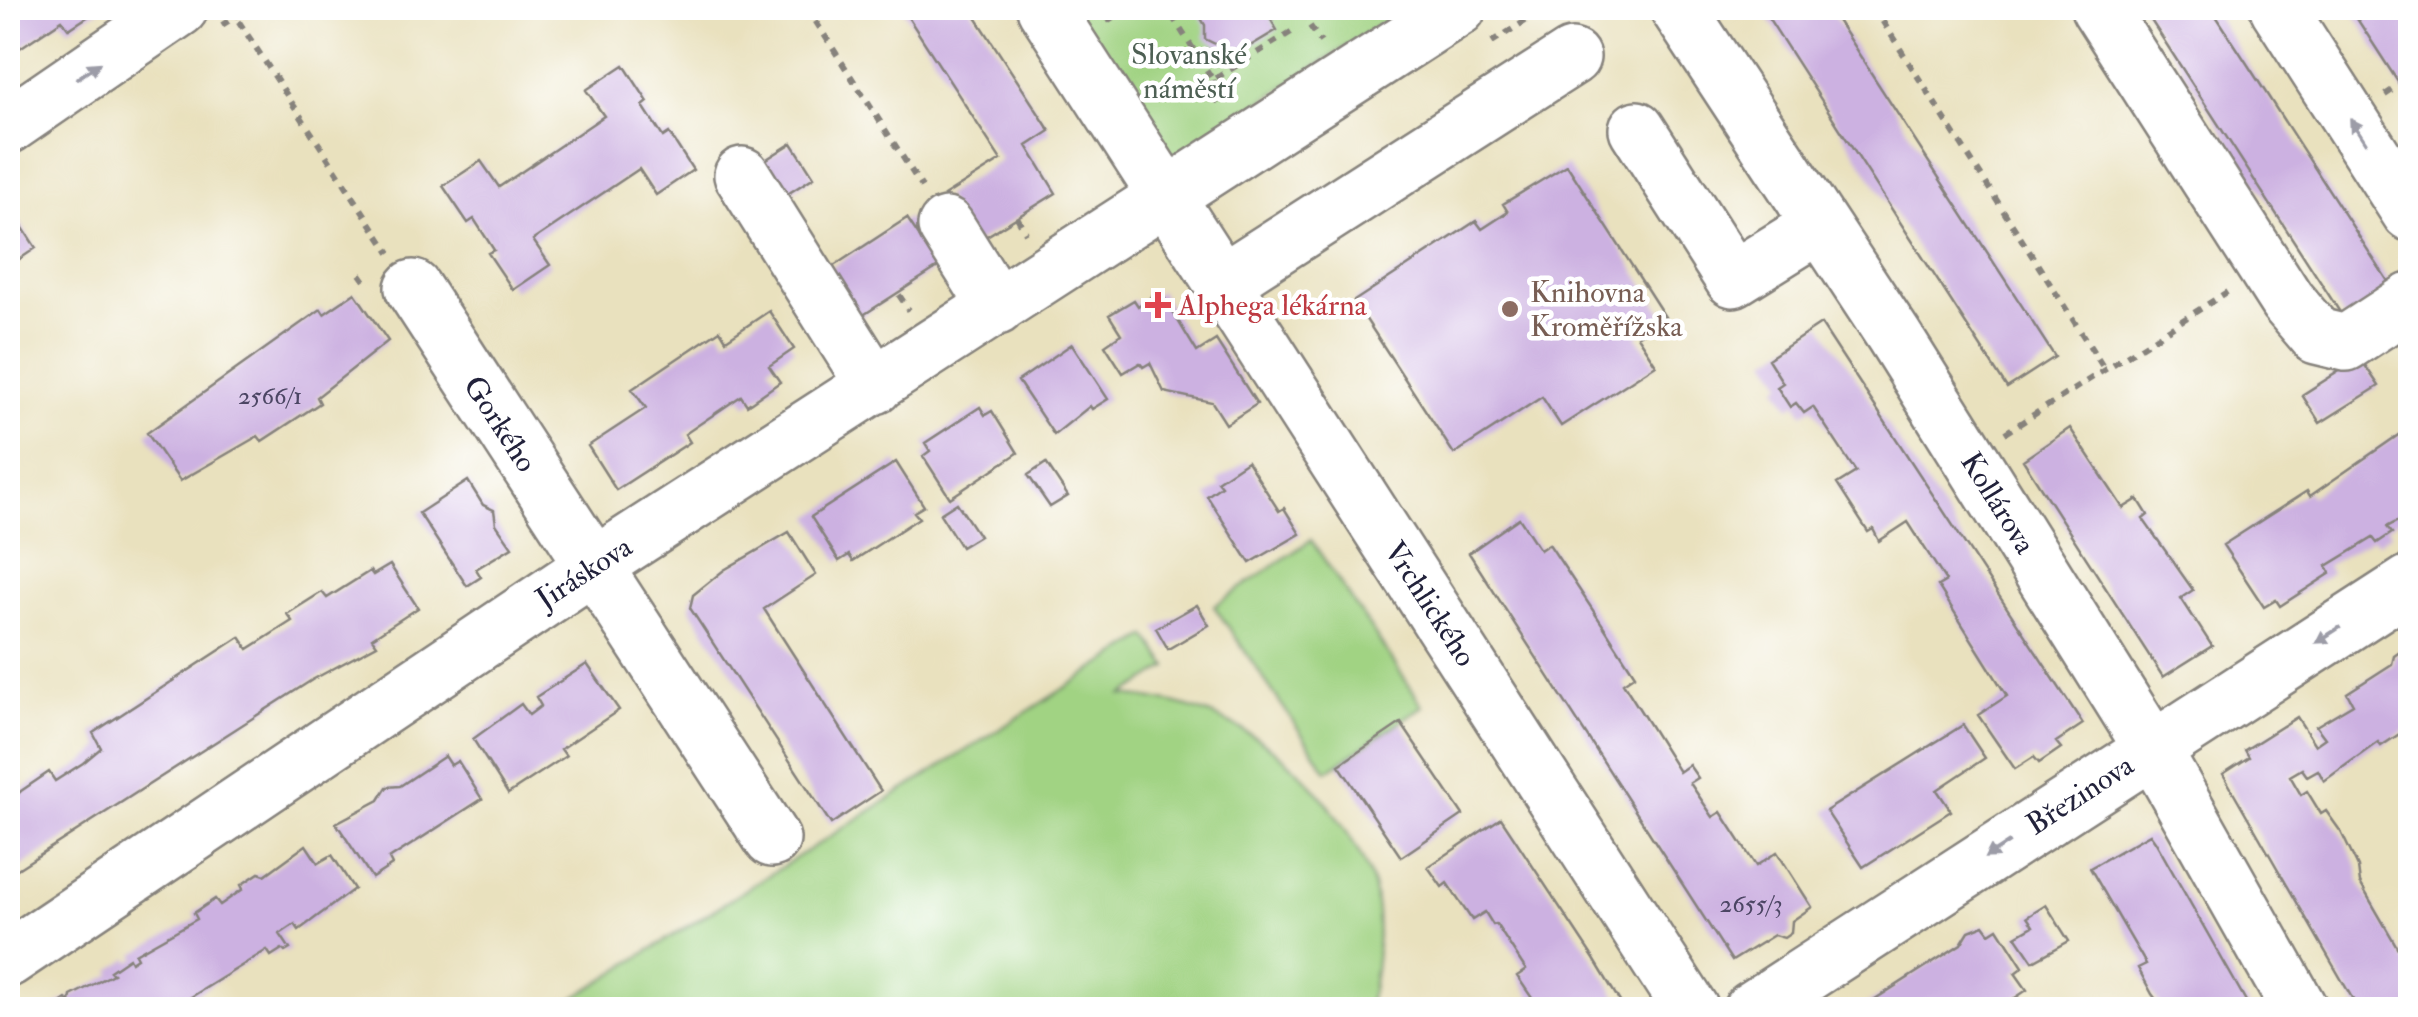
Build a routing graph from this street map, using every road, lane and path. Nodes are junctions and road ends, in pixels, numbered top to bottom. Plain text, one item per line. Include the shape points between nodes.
1 (180, 8) edge
2 (230, 8) edge
3 (249, 8) edge
4 (807, 8) edge
5 (1045, 8) edge
6 (1127, 8) edge
7 (1186, 8) edge
8 (1458, 8) edge
9 (1678, 8) edge
10 (1874, 8) edge
11 (2099, 8) edge
12 (2278, 8) edge
13 (236, 16) junction
14 (1106, 21) dead end
15 (1310, 26) dead end
16 (1296, 29) dead end
17 (1322, 44) dead end
18 (1572, 57) dead end
19 (1213, 80) junction
20 (1220, 110) dead end
21 (8, 126) edge
22 (1637, 130) dead end
23 (742, 175) dead end
24 (1168, 198) junction
25 (2410, 213) edge
26 (1820, 225) junction
27 (946, 226) joint
28 (2265, 268) junction
29 (1222, 282) junction
30 (412, 288) joint
31 (2410, 301) edge
32 (997, 307) junction
33 (2105, 370) junction
34 (874, 386) junction
35 (2000, 436) dead end
36 (592, 567) junction
37 (2410, 583) edge
38 (2152, 748) junction
39 (772, 839) dead end
40 (8, 959) edge
41 (1691, 1010) edge
42 (1751, 1010) edge
43 (2300, 1010) edge

21 -> 1 street
2 - 13 path
3 - 13 path
4 - 27 path
5 - 24 street
6 - 14 path
7 - 19 path via 1172,16
8 - 24 street
9 - 26 street, Kollárova
10 - 33 path
11 - 28 street
25 -> 12 street
13 - 30 path
15 - 17 path
16 - 19 path
18 - 29 street
19 - 20 path
22 - 26 street via 1733,279
23 - 34 street
24 - 29 street, Vrchlického
24 - 32 street, Jiráskova
26 - 38 street, Kollárova
27 - 32 street
28 - 31 street via 2317,336 2346,343
28 - 33 path
29 - 41 street, Vrchlického
30 - 36 street, Gorkého
32 - 34 street, Jiráskova
33 - 35 path
34 - 36 street, Jiráskova
36 - 39 street, Gorkého
36 - 40 street, Jiráskova
37 -> 38 street, Březinova
38 -> 42 street, Březinova
38 - 43 street, Kollárova

